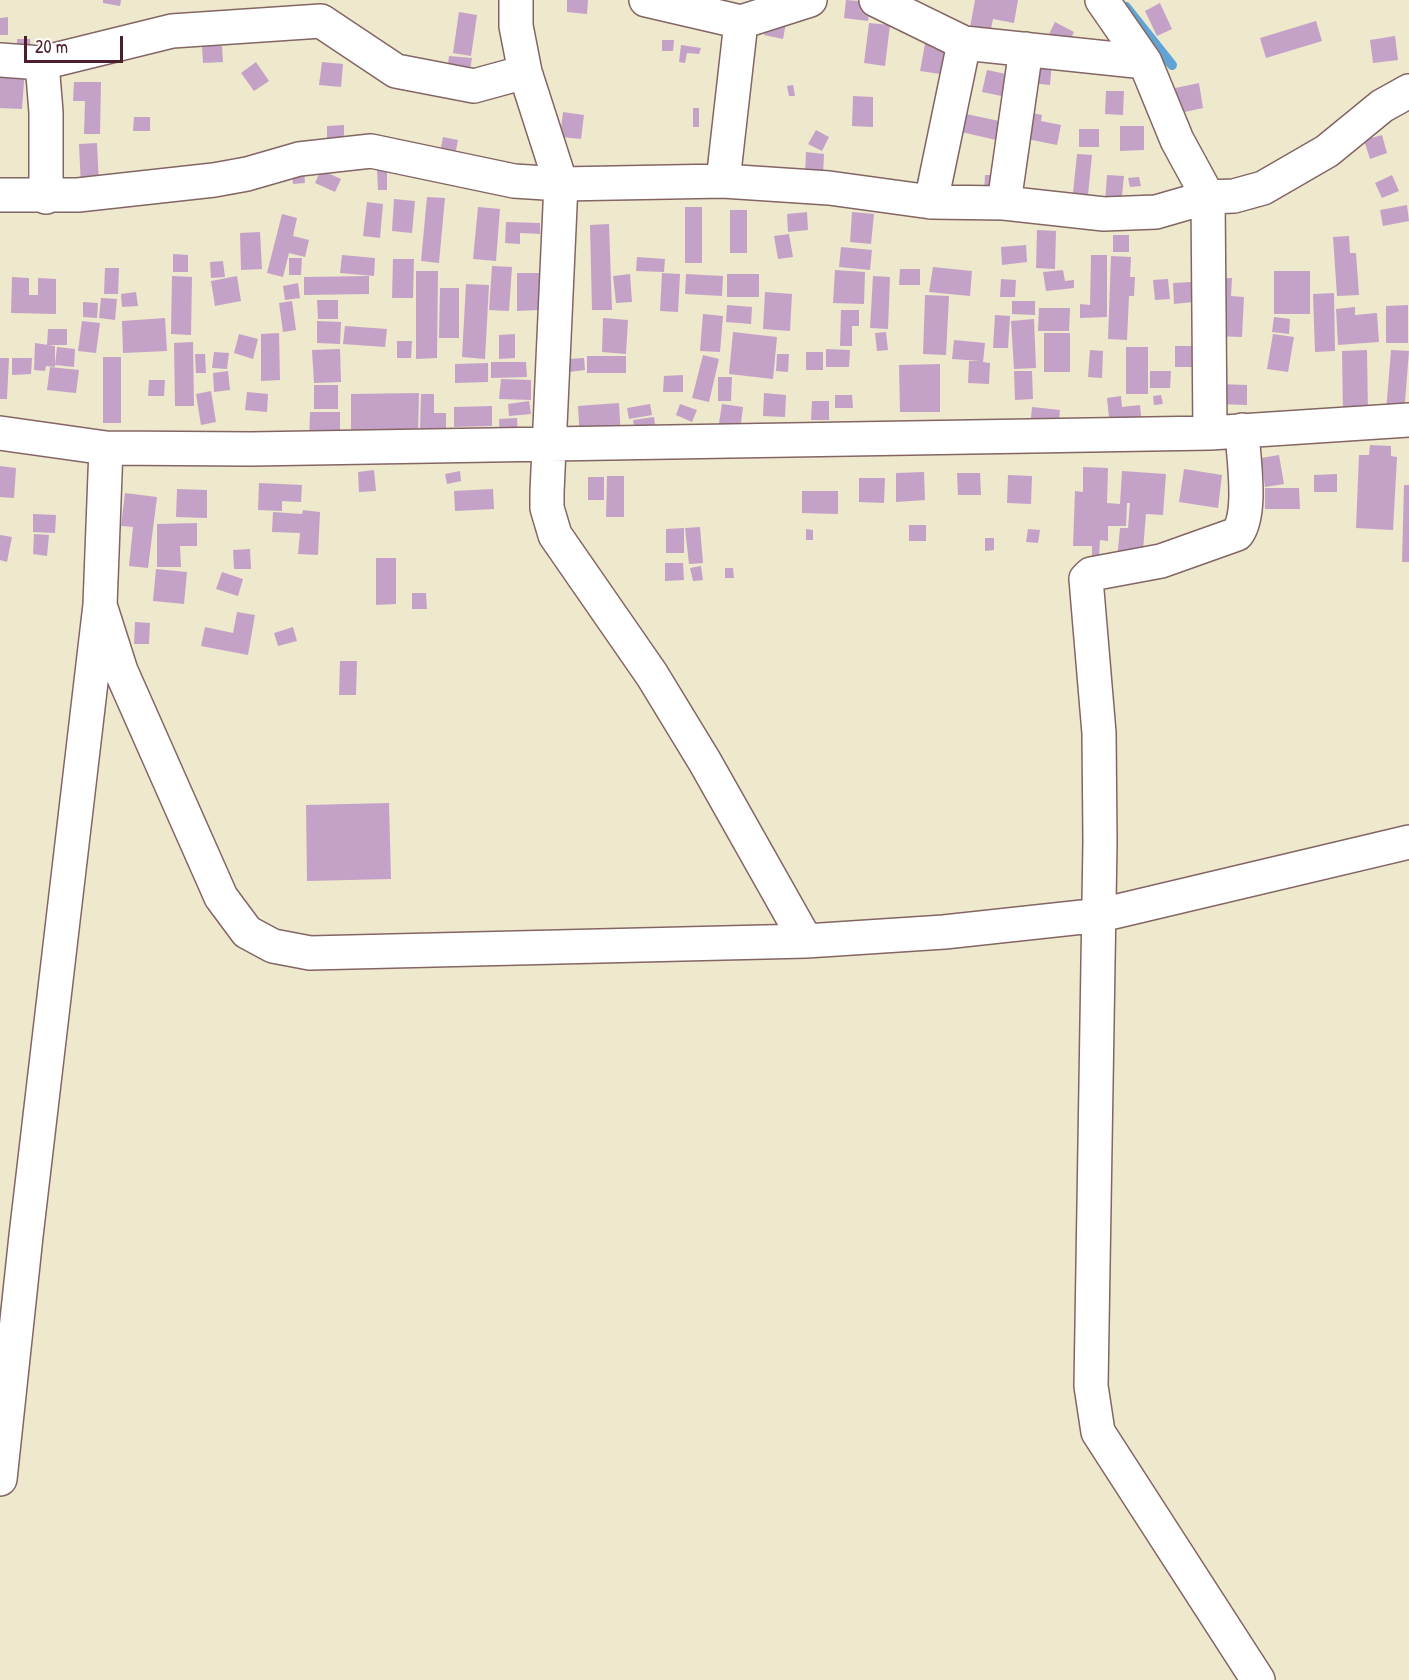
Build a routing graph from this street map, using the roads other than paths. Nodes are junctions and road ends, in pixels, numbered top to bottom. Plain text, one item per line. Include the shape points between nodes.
1 (516, 0) edge
2 (645, 0) edge
3 (810, 0) edge
4 (876, 0) edge
5 (1102, 0) edge
6 (741, 22) junction
7 (964, 43) junction
8 (1026, 49) junction
9 (0, 60) edge
10 (1145, 62) junction
11 (42, 63) junction
12 (525, 72) junction
13 (1409, 91) edge
14 (723, 181) junction
15 (561, 184) junction
16 (0, 195) edge
17 (46, 197) junction
18 (1208, 197) junction
19 (931, 202) junction
20 (1004, 203) junction
21 (1409, 420) edge
22 (1226, 432) junction
23 (0, 433) edge
24 (549, 446) junction
25 (106, 448) junction
26 (100, 605) junction
27 (1409, 842) edge
28 (1101, 915) junction
29 (807, 940) junction
30 (0, 1479) edge
31 (1258, 1680) edge

1 - 12 street via 516,26
2 - 6 street
3 - 6 street
4 - 7 street
5 - 10 street
6 - 14 street
7 - 8 street
7 - 19 street
8 - 10 street
8 - 20 street
9 - 11 street
10 - 18 street via 1177,140
11 - 12 street via 172,31 321,21 396,71 474,86
11 - 17 street
12 - 15 street
13 - 18 street via 1382,106 1292,174 1234,196
14 - 15 street
14 - 19 street via 829,188
15 - 17 street via 514,181 371,151 299,159 214,180
15 - 24 street
16 - 17 street
18 - 20 street via 1156,212 1114,214
18 - 22 street
19 - 20 street
21 - 22 street
22 - 24 street
22 - 28 street via 1245,510 1237,534 1161,561 1091,574 1086,579 1099,733
23 - 25 street
24 - 25 street
24 - 29 street via 547,508 555,536 652,675
25 - 26 street
26 - 29 street via 121,671 221,897 247,932 273,946 310,953
26 - 30 street
27 - 28 street
28 - 29 street via 944,932
28 - 31 street via 1091,1386 1098,1432

